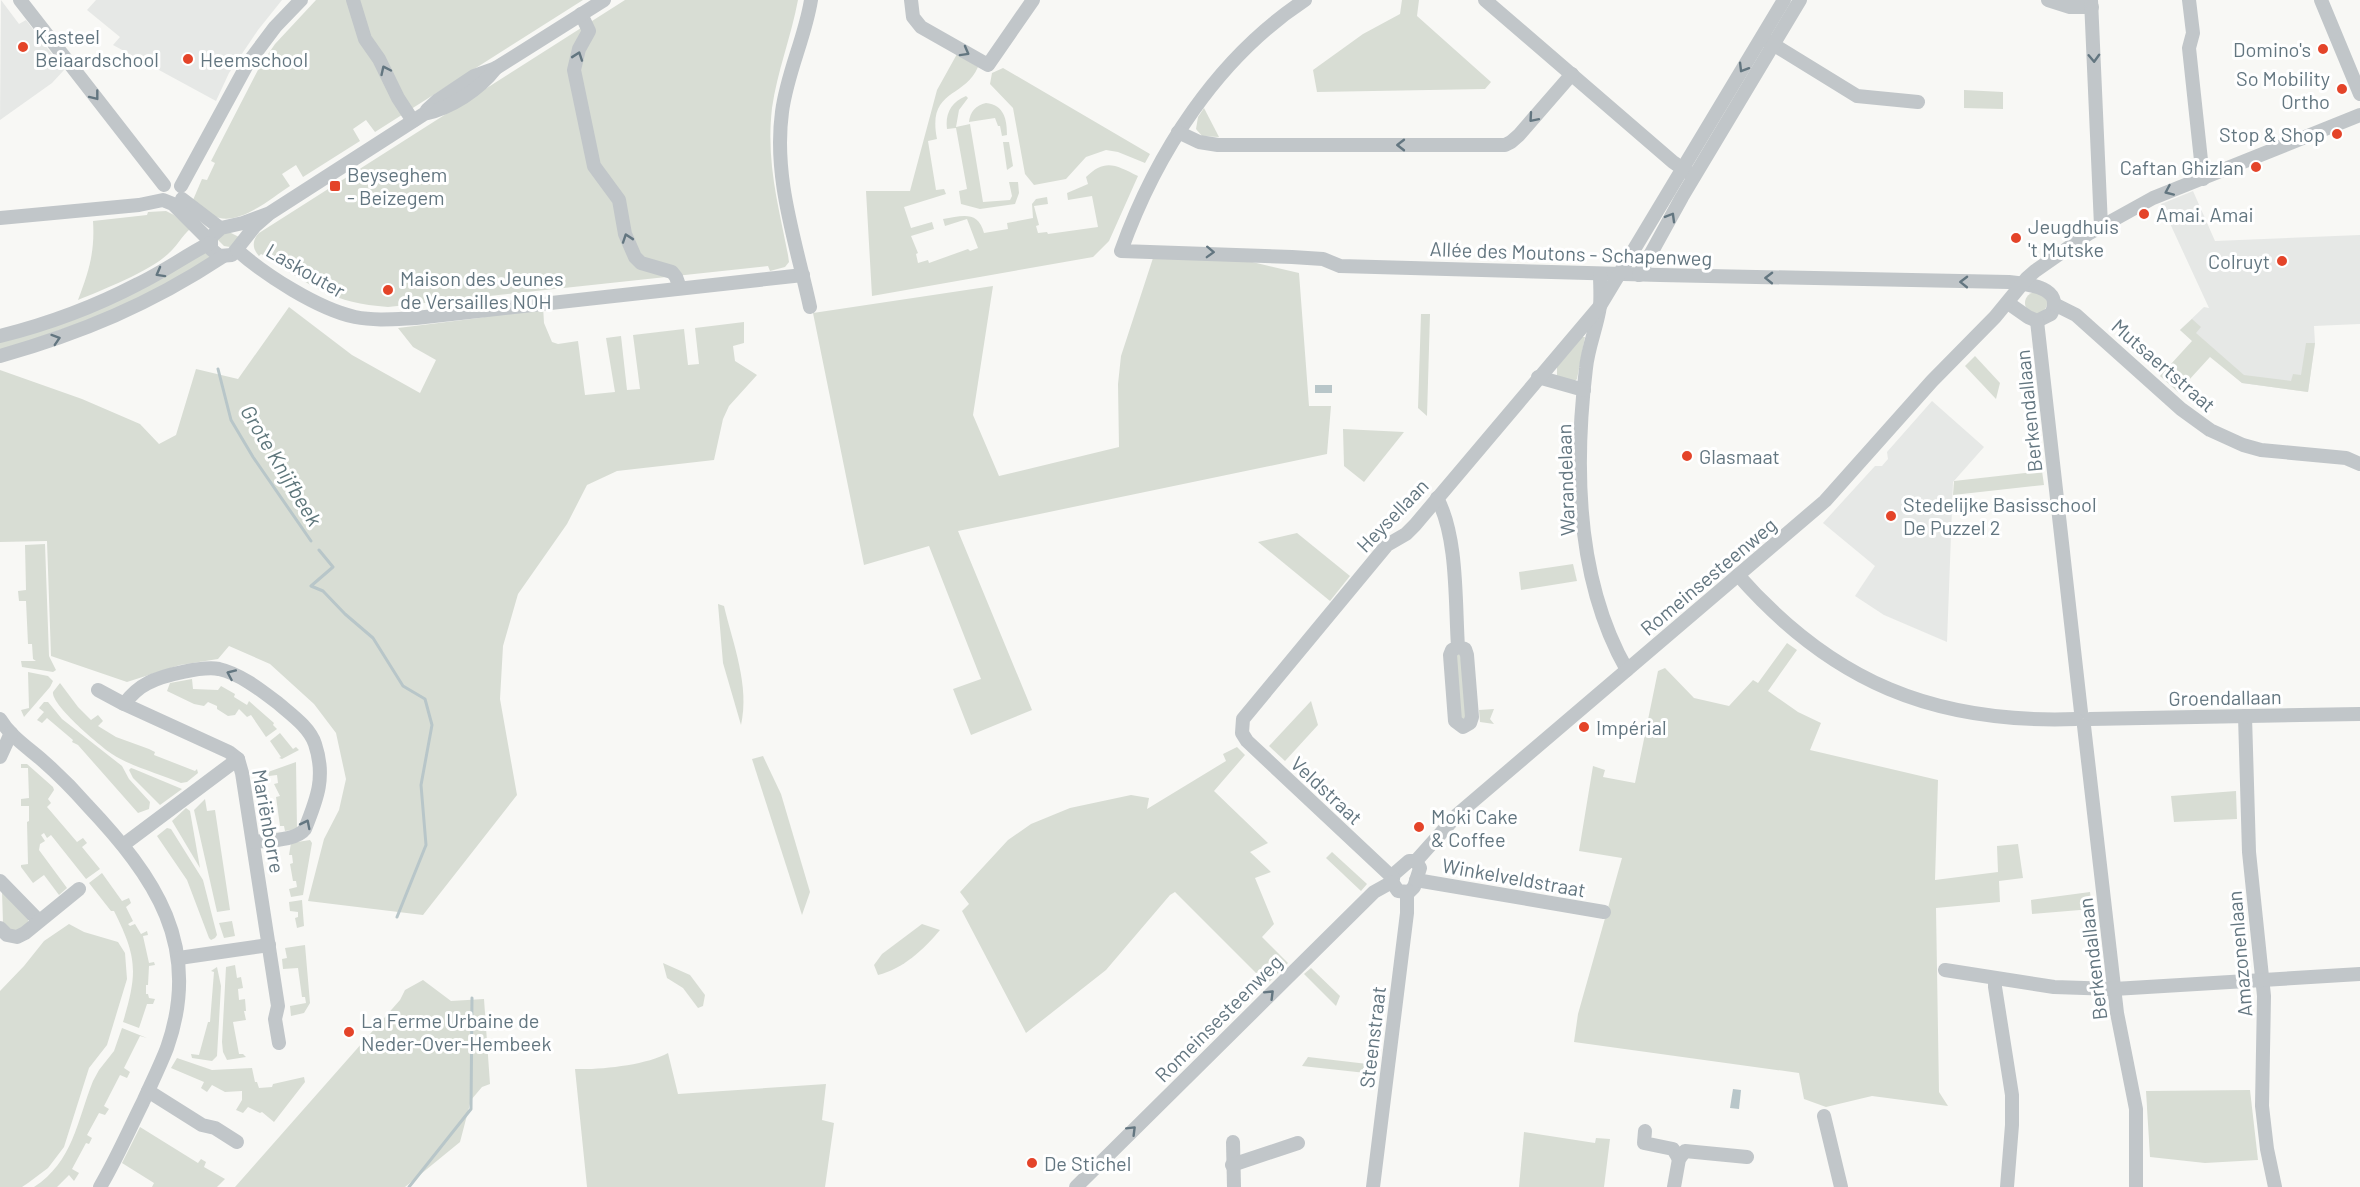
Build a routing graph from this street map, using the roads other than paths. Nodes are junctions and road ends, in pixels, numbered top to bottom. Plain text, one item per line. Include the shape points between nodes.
1 (20, 0) edge
2 (300, 0) edge
3 (353, 0) edge
4 (604, 0) edge
5 (811, 0) edge
6 (911, 0) edge
7 (1033, 0) edge
8 (1305, 0) edge
9 (1485, 0) edge
10 (1784, 0) edge
11 (1800, 0) edge
12 (2049, 0) edge
13 (2189, 0) edge
14 (2321, 0) edge
15 (2091, 3) edge
16 (581, 15) junction
17 (1767, 41) junction
18 (1572, 74) junction
19 (2356, 76) edge
20 (2360, 94) edge
21 (1918, 102) dead end
22 (2360, 116) edge
23 (418, 118) junction
24 (1178, 132) junction
25 (1688, 172) junction
26 (2203, 179) junction
27 (175, 198) junction
28 (270, 213) junction
29 (0, 218) edge
30 (2102, 226) junction
31 (226, 228) junction
32 (210, 242) junction
33 (239, 246) junction
34 (222, 257) junction
35 (803, 274) junction
36 (1600, 274) junction
37 (1620, 274) junction
38 (1639, 275) junction
39 (2023, 283) junction
40 (680, 288) junction
41 (2008, 303) junction
42 (1600, 306) junction
43 (2060, 306) junction
44 (810, 307) dead end
45 (2037, 321) junction
46 (0, 336) edge
47 (0, 356) edge
48 (1538, 377) junction
49 (1584, 390) junction
50 (2360, 464) edge
51 (1437, 498) junction
52 (1738, 575) junction
53 (1458, 647) junction
54 (1627, 670) junction
55 (98, 690) dead end
56 (124, 704) junction
57 (2360, 714) edge
58 (2245, 716) junction
59 (0, 719) edge
60 (2083, 719) junction
61 (1241, 727) joint
62 (11, 733) junction
63 (0, 757) edge
64 (237, 759) junction
65 (254, 842) junction
66 (123, 845) junction
67 (1416, 861) junction
68 (1392, 880) junction
69 (1416, 880) junction
70 (0, 881) edge
71 (79, 889) dead end
72 (1407, 892) junction
73 (1604, 912) dead end
74 (38, 920) junction
75 (0, 928) edge
76 (269, 945) junction
77 (179, 958) junction
78 (1945, 970) dead end
79 (2360, 974) edge
80 (1995, 979) junction
81 (2263, 981) junction
82 (2114, 989) junction
83 (279, 1043) dead end
84 (148, 1091) junction
85 (1824, 1116) dead end
86 (1645, 1131) dead end
87 (237, 1142) dead end
88 (1233, 1142) dead end
89 (1298, 1143) dead end
90 (1747, 1157) dead end
91 (1679, 1159) junction
92 (1232, 1165) junction
93 (100, 1187) edge
94 (1076, 1187) edge
95 (1234, 1187) edge
96 (1373, 1187) edge
97 (1674, 1187) edge
98 (1841, 1187) edge
99 (2007, 1187) edge
100 (2136, 1187) edge
101 (2275, 1187) edge

1 -> 27 street via 164,185 172,182
2 - 27 street via 248,63
23 -> 3 street via 398,98 365,39
4 - 16 street
5 - 35 street via 783,103 779,147 784,192
6 -> 7 street via 913,17 921,27 988,64
8 - 24 street via 1230,66
9 - 18 street
10 - 17 street
11 - 17 street
12 - 15 street via 2070,7
13 - 26 street via 2193,33 2189,48
14 - 19 street
15 -> 30 street
16 - 23 street via 496,68 480,85
40 -> 16 street via 672,272 641,263 635,257 625,234 619,200 594,166 575,82 576,59 589,31
17 - 21 street via 1857,96
17 - 25 street
18 -> 24 street via 1519,135 1505,144 1218,145 1199,142
18 - 25 street
19 - 20 street
22 - 26 street, Romeinsesteenweg
23 - 28 street
24 -> 36 street, Allée des Moutons - Schapenweg via 1153,176 1121,251 1323,259 1340,266
25 - 37 street, Warandelaan
38 -> 25 street
26 -> 30 street, Romeinsesteenweg via 2153,198
27 - 29 street
27 - 31 street
27 - 32 street
28 - 31 street
28 - 33 street
30 - 39 street, Romeinsesteenweg
31 - 32 street via 212,235
31 - 33 street via 239,234
32 - 34 street via 213,252
32 -> 46 street via 116,296
33 - 34 street
33 - 40 street, Laskouter via 256,266 320,304 372,319 416,318
47 -> 34 street via 110,319
35 - 40 street, Laskouter
35 - 44 street
36 - 37 street, Allée des Moutons - Schapenweg
36 - 42 street, Warandelaan
37 - 38 street, Allée des Moutons - Schapenweg
37 - 42 street, Warandelaan
39 -> 38 street, Allée des Moutons - Schapenweg
39 - 41 street, Romeinsesteenweg
39 - 43 street via 2050,293
41 - 45 street
41 - 52 street, Romeinsesteenweg via 1825,501
42 - 48 street, Heysellaan
42 - 49 street, Warandelaan
43 - 45 street
43 - 50 street, Mutsaertstraat via 2076,315 2210,430 2261,450 2346,458
45 - 60 street, Berkendallaan
48 - 49 street
48 - 51 street, Heysellaan
49 - 54 street, Warandelaan via 1584,532 1597,593
51 - 53 street via 1450,533
51 - 61 street, Heysellaan via 1410,530 1387,545 1245,714
52 - 54 street, Romeinsesteenweg
52 - 60 street, Groendallaan via 1807,642 1846,668 1894,692 1995,717
53 - 53 street via 1467,655 1472,717 1463,726 1455,721 1450,658 1452,650
54 - 67 street, Romeinsesteenweg via 1458,814
55 - 56 street, Mariënborre
56 - 64 street, Mariënborre
65 -> 56 street via 294,836 305,829 321,784 316,747 309,732 266,694 219,669 202,669 148,682
57 - 58 street, Groendallaan
58 - 60 street, Groendallaan
58 - 81 street, Amazonenlaan via 2249,852
59 - 62 street
60 - 82 street, Berkendallaan
61 - 68 street, Veldstraat via 1247,741
62 - 63 street
62 - 66 street via 69,786
64 - 65 street, Mariënborre
64 - 66 street
65 - 76 street, Mariënborre
66 - 77 street via 161,901
67 - 68 street, Romeinsesteenweg via 1409,861
67 - 69 street via 1420,868
68 - 72 street via 1398,891
94 -> 68 street, Romeinsesteenweg via 1374,892
69 - 72 street
69 - 73 street, Winkelveldstraat
70 - 74 street
71 - 74 street
72 - 96 street, Steenstraat
74 - 75 street via 17,937
76 - 77 street
76 - 83 street, Mariënborre
77 - 84 street via 179,992 171,1036
78 - 80 street
79 - 81 street
80 - 82 street via 2054,987
80 - 99 street via 2012,1095
81 - 82 street
81 - 101 street, Amazonenlaan via 2262,1107
82 - 100 street, Berkendallaan via 2136,1109
84 - 87 street
84 - 93 street
85 - 98 street
86 - 91 street via 1644,1143 1673,1149
88 - 92 street
89 - 92 street
90 - 91 street via 1688,1150
91 - 97 street
92 - 95 street

